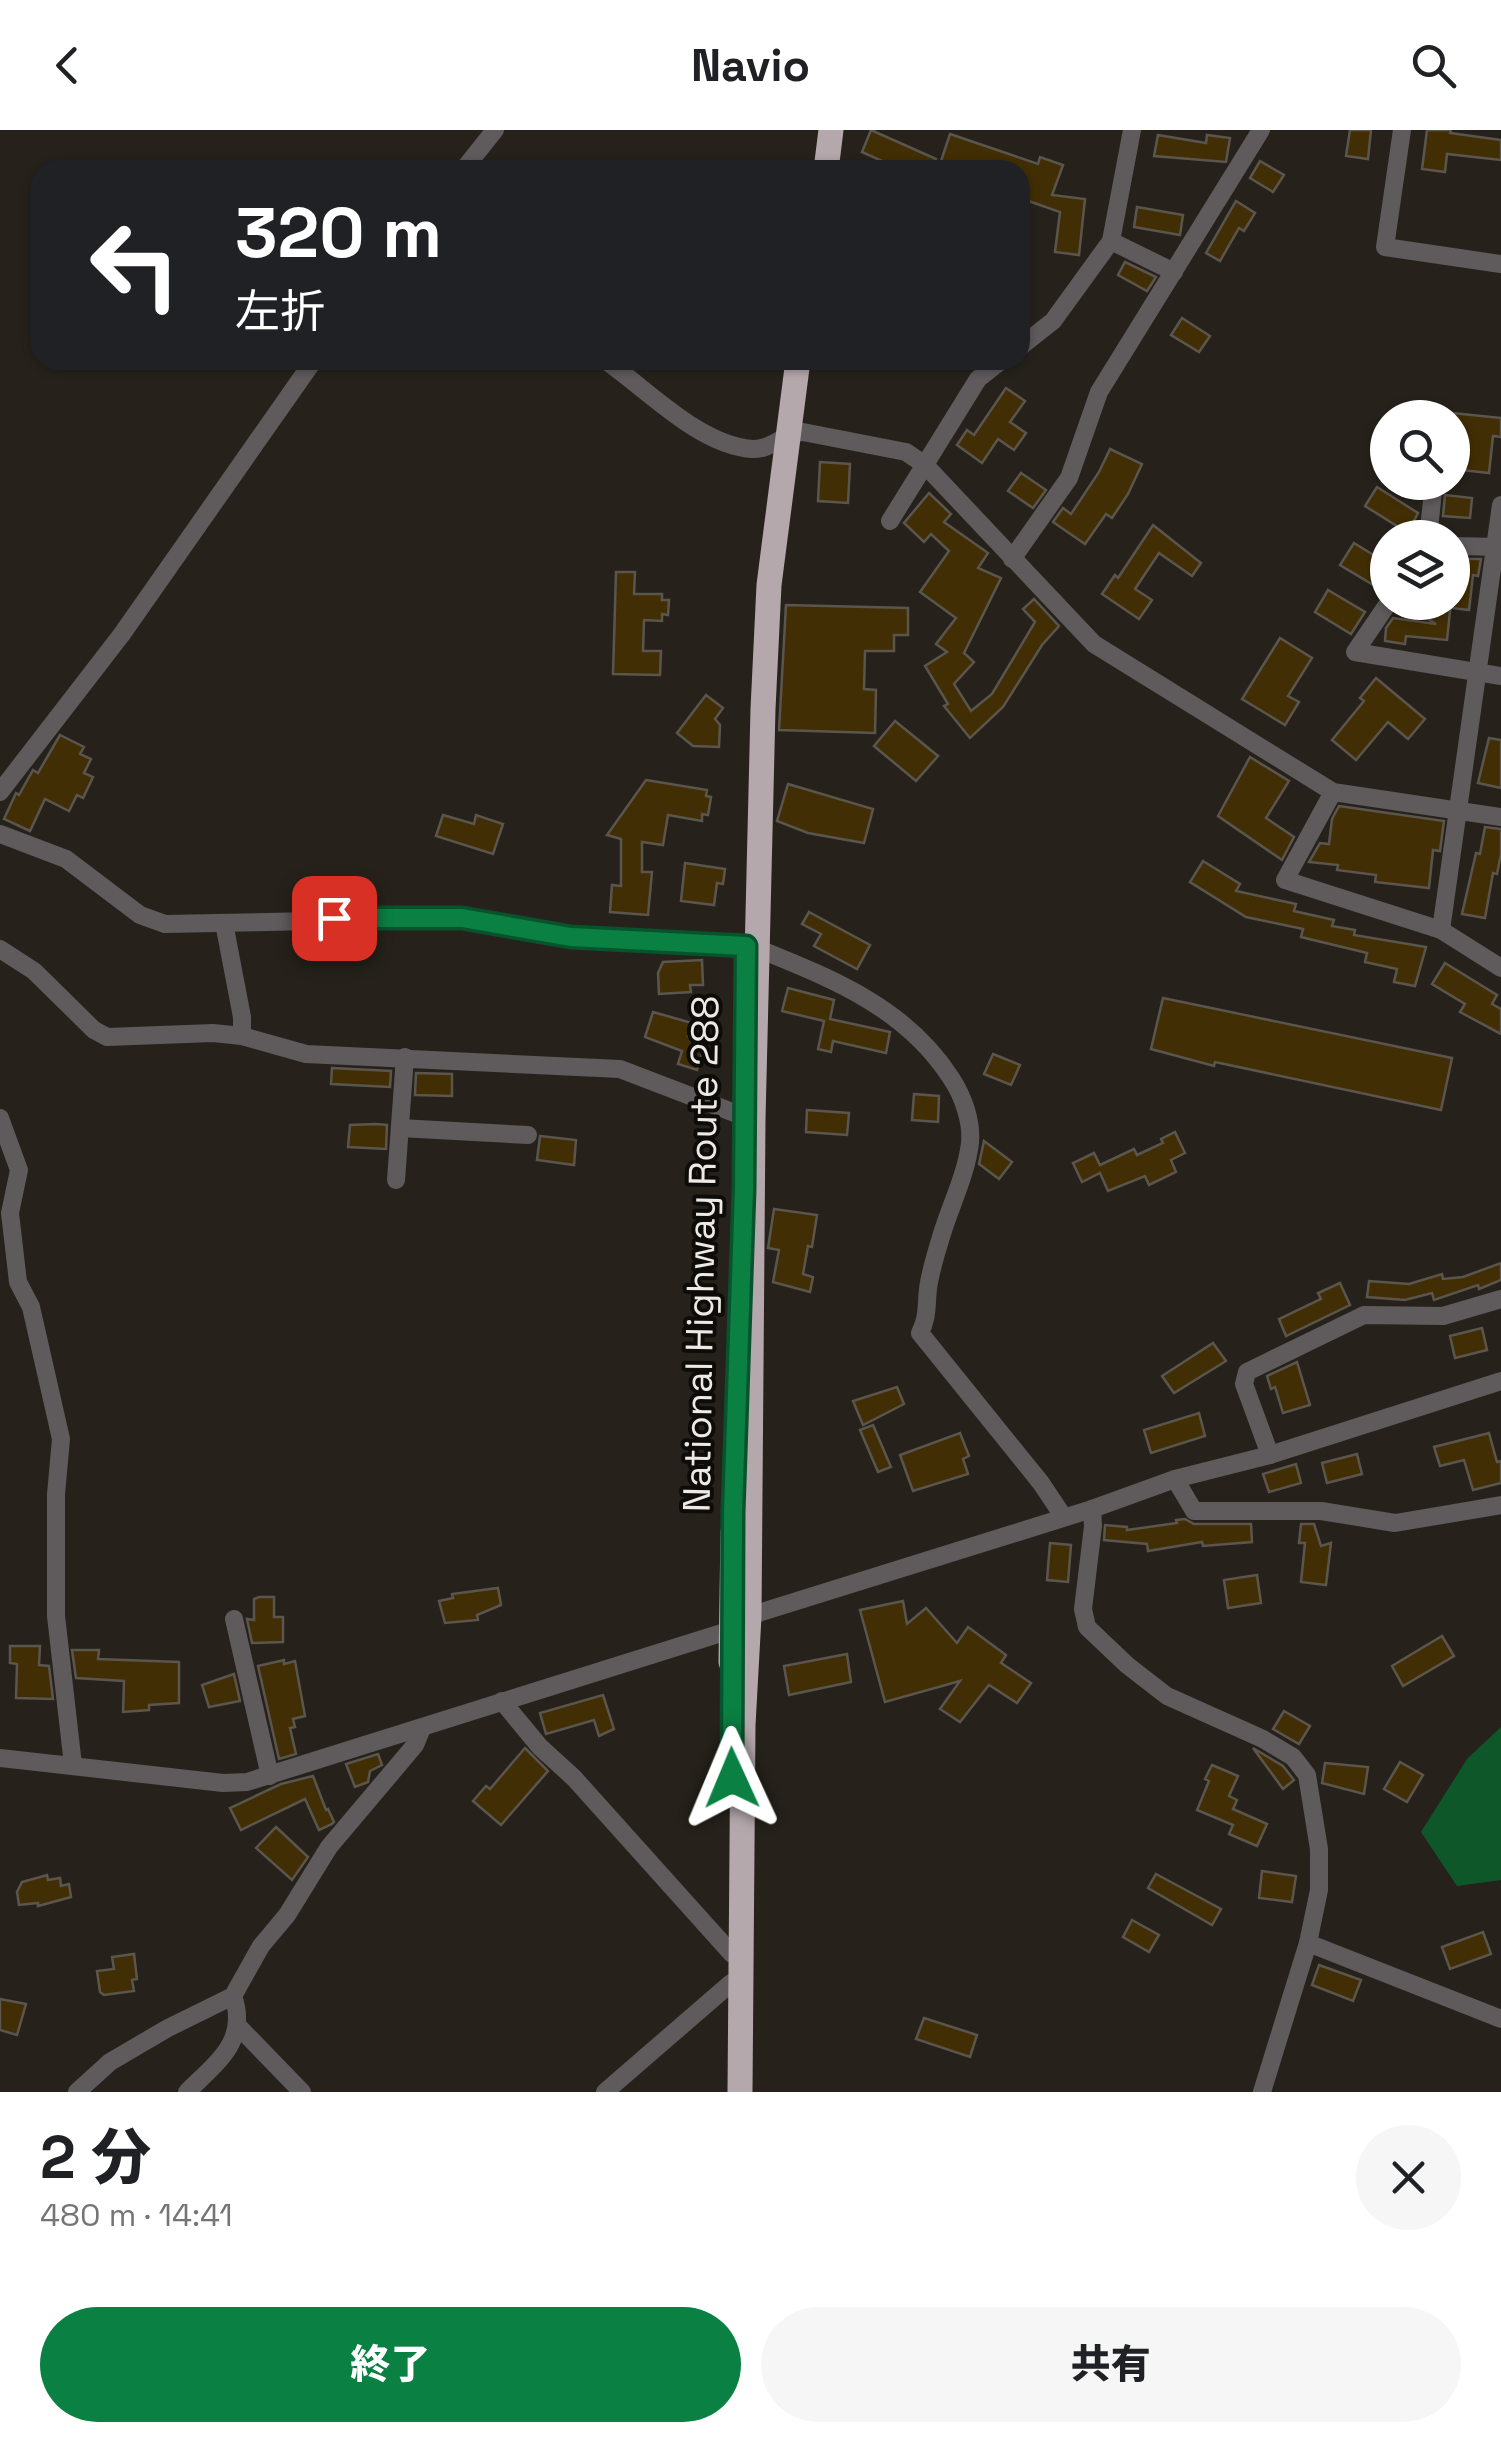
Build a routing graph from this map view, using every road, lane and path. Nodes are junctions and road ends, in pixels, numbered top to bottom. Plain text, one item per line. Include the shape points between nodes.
1 (494, 130) edge
2 (816, 130) edge
3 (831, 130) edge
4 (1132, 130) edge
5 (1262, 130) edge
6 (1402, 130) edge
7 (471, 160) edge
8 (812, 160) edge
9 (827, 160) edge
10 (1111, 240) junction
11 (1501, 264) edge
12 (1174, 272) junction
13 (1030, 340) edge
14 (307, 370) edge
15 (619, 370) edge
16 (785, 370) edge
17 (796, 370) edge
18 (989, 370) edge
19 (780, 439) junction
20 (925, 465) junction
21 (1501, 505) edge
22 (890, 521) dead end
23 (1470, 546) edge
24 (1498, 547) edge
25 (1012, 559) junction
26 (1377, 620) edge
27 (1476, 672) junction
28 (1501, 676) edge
29 (0, 792) edge
30 (1333, 792) junction
31 (1458, 812) junction
32 (1501, 818) edge
33 (0, 834) edge
34 (224, 924) junction
35 (1441, 930) junction
36 (752, 947) junction
37 (0, 949) edge
38 (1501, 968) edge
39 (242, 1036) junction
40 (406, 1057) junction
41 (0, 1118) edge
42 (748, 1119) junction
43 (400, 1128) junction
44 (528, 1136) dead end
45 (396, 1180) dead end
46 (1501, 1298) edge
47 (1501, 1381) edge
48 (1270, 1455) junction
49 (1175, 1479) junction
50 (1501, 1505) edge
51 (1092, 1509) junction
52 (1064, 1516) junction
53 (234, 1619) dead end
54 (740, 1623) junction
55 (502, 1701) junction
56 (422, 1728) junction
57 (0, 1758) edge
58 (72, 1764) junction
59 (270, 1776) junction
60 (1308, 1944) junction
61 (732, 1954) junction
62 (731, 1983) junction
63 (233, 1996) junction
64 (1501, 2019) edge
65 (238, 2026) junction
66 (78, 2092) edge
67 (188, 2092) edge
68 (302, 2092) edge
69 (605, 2092) edge
70 (730, 2092) edge
71 (740, 2092) edge
72 (1262, 2092) edge

1 - 7 street
2 - 8 highway
3 - 9 highway
4 - 10 street
5 - 12 street
6 - 11 street via 1385,247
10 - 12 street
10 - 13 street via 1054,322
12 - 25 street via 1099,392 1069,478
14 - 29 street via 122,634
15 - 19 street via 689,425 728,444 753,449
16 - 19 highway, National Highway Route 288
17 - 19 highway, National Highway Route 288
18 - 20 street
19 - 20 street via 803,432 872,443
19 - 36 highway, National Highway Route 288 via 751,701
20 - 22 street
20 - 25 street
21 - 24 street
23 - 24 street
24 - 27 street
25 - 30 street via 1094,644
26 - 27 street via 1355,652
27 - 28 street
27 - 31 street
30 - 31 street
30 - 35 street via 1285,880
31 - 32 street
31 - 35 street
33 - 34 street via 66,860 155,922
34 - 36 street via 462,918 571,937
34 - 39 street
35 - 38 street
36 - 42 highway, National Highway Route 288
36 - 52 street via 881,1006 924,1041 961,1094 970,1143 920,1333
37 - 39 street via 34,971 100,1035
39 - 40 street via 306,1054
40 - 42 street via 629,1070
40 - 43 street
41 - 58 street via 18,1170 10,1213 18,1282 31,1307 60,1439 56,1616
42 - 54 highway, National Highway Route 288
43 - 44 street
43 - 45 street
46 - 48 street via 1444,1316 1364,1314 1247,1372 1244,1384
47 - 48 street
48 - 49 street
49 - 50 street via 1194,1510 1321,1511 1395,1523
49 - 51 street
51 - 52 street
51 - 60 street via 1087,1627 1167,1696 1263,1738 1307,1775 1321,1869
52 - 54 street
53 - 59 street
54 - 55 street
54 - 61 highway, National Highway Route 288 via 729,1849
54 - 71 highway, National Highway Route 288
55 - 56 street
55 - 61 street
56 - 59 street
56 - 63 street via 329,1847
57 - 58 street
58 - 59 street via 223,1783
60 - 64 street
60 - 72 street
61 - 62 highway, National Highway Route 288
62 - 69 street
62 - 70 highway, National Highway Route 288
63 - 65 street
63 - 66 street via 110,2062
65 - 67 street via 224,2054
65 - 68 street

